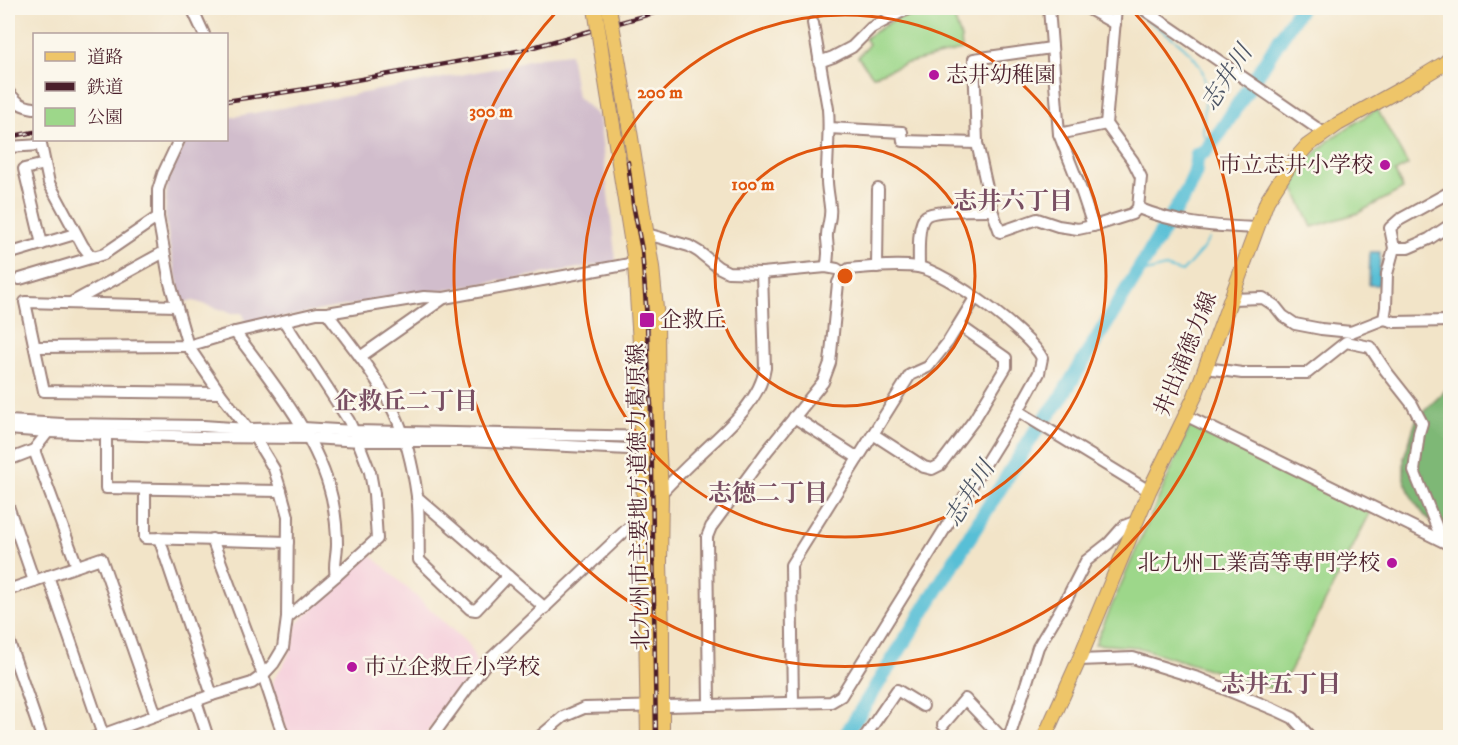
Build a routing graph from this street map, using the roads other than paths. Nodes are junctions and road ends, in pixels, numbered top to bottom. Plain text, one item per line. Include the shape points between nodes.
1 (192, 8) edge
2 (595, 8) edge
3 (609, 8) edge
4 (912, 8) edge
5 (1049, 8) edge
6 (1087, 8) edge
7 (1116, 8) edge
8 (1142, 8) edge
9 (813, 23) dead end
10 (1115, 24) junction
11 (204, 33) edge
12 (1051, 48) junction
13 (819, 62) junction
14 (1449, 65) edge
15 (8, 92) edge
16 (33, 108) edge
17 (1106, 124) junction
18 (829, 128) junction
19 (1324, 133) junction
20 (1059, 134) junction
21 (178, 141) edge
22 (41, 142) edge
23 (977, 143) junction
24 (8, 147) edge
25 (45, 164) junction
26 (878, 189) dead end
27 (1450, 192) edge
28 (1138, 208) junction
29 (992, 210) junction
30 (158, 217) junction
31 (1450, 225) edge
32 (1094, 226) junction
33 (1257, 228) junction
34 (75, 234) junction
35 (647, 234) junction
36 (42, 244) junction
37 (1394, 248) junction
38 (164, 252) junction
39 (8, 254) edge
40 (95, 257) junction
41 (635, 263) junction
42 (826, 267) junction
43 (877, 267) junction
44 (919, 267) junction
45 (762, 273) junction
46 (843, 273) junction
47 (20, 279) dead end
48 (444, 298) junction
49 (975, 298) junction
50 (1231, 298) junction
51 (70, 303) junction
52 (176, 306) junction
53 (327, 313) junction
54 (1384, 319) junction
55 (284, 321) junction
56 (1450, 321) edge
57 (959, 325) junction
58 (236, 332) junction
59 (188, 346) junction
60 (35, 347) junction
61 (360, 357) junction
62 (1206, 368) junction
63 (220, 393) junction
64 (1018, 411) junction
65 (1185, 415) junction
66 (795, 417) junction
67 (8, 421) edge
68 (8, 429) edge
69 (48, 432) junction
70 (106, 433) junction
71 (251, 433) junction
72 (305, 433) junction
73 (873, 434) junction
74 (356, 436) junction
75 (404, 436) junction
76 (642, 443) junction
77 (658, 444) junction
78 (34, 450) junction
79 (858, 458) junction
80 (8, 460) edge
81 (145, 489) junction
82 (281, 491) junction
83 (1149, 491) junction
84 (661, 492) junction
85 (417, 497) junction
86 (8, 506) edge
87 (644, 513) junction
88 (1137, 521) junction
89 (159, 538) junction
90 (212, 539) junction
91 (288, 542) junction
92 (1446, 543) edge
93 (77, 566) junction
94 (48, 576) junction
95 (336, 576) junction
96 (508, 576) junction
97 (34, 581) junction
98 (8, 590) edge
99 (545, 608) junction
100 (287, 618) junction
101 (8, 639) edge
102 (1079, 660) junction
103 (263, 675) junction
104 (212, 695) junction
105 (196, 701) junction
106 (793, 702) junction
107 (708, 705) junction
108 (662, 706) junction
109 (923, 706) dead end
110 (647, 707) junction
111 (156, 715) junction
112 (943, 725) dead end
113 (100, 736) edge
114 (42, 738) edge
115 (208, 738) edge
116 (284, 738) edge
117 (431, 738) edge
118 (537, 738) edge
119 (648, 738) edge
120 (663, 738) edge
121 (864, 738) edge
122 (1002, 738) edge
123 (1009, 738) edge
124 (1044, 738) edge
125 (1311, 738) edge

1 - 11 street
2 - 41 main road, 北九州市主要地方道徳力葛原線, bridge
3 - 35 main road, 北九州市主要地方道徳力葛原線, bridge
4 - 13 street via 871,28 852,47
5 - 12 street
6 - 10 street
7 - 10 street
8 - 19 street
9 - 13 street
10 - 17 street
12 - 20 street
12 - 23 street via 974,59
13 - 18 street
14 - 19 main road, 井出浦徳力線
15 - 16 street via 24,107
17 - 20 street
17 - 28 street via 1141,177
18 - 23 street via 902,132 903,141
18 - 42 street
19 - 33 main road, 井出浦徳力線 via 1290,165 1267,201
20 - 32 street
21 - 30 street via 158,190
22 - 24 street
22 - 25 street
23 - 29 street
25 - 34 street via 49,183
25 - 36 street via 24,169
26 - 43 street
27 - 37 street via 1390,228
28 - 32 street via 1132,214
28 - 33 street via 1193,224
29 - 32 street via 1000,232 1037,219 1078,229
29 - 44 street via 926,216 919,236
30 - 38 street
30 - 40 street
31 - 37 street via 1408,248
33 - 50 main road, 井出浦徳力線
34 - 36 street
34 - 40 street
35 - 45 street via 689,246 728,272
35 - 77 main road, 北九州市主要地方道徳力葛原線 via 657,319
36 - 39 street
37 - 54 street via 1387,274
38 - 51 street
38 - 52 street
40 - 47 street
41 - 48 street
41 - 76 main road, 北九州市主要地方道徳力葛原線
42 - 45 street
42 - 46 street
43 - 44 street
43 - 46 street
44 - 49 street via 938,274
45 - 84 street via 765,360 761,383 732,423
46 - 66 street via 838,283 827,373
48 - 53 street via 424,297
48 - 61 street
49 - 57 street
49 - 64 street via 1035,347 1042,358 1039,373
50 - 54 street via 1263,298 1295,324 1321,329 1352,332
50 - 62 main road, 井出浦徳力線
51 - 52 street
51 - 60 street via 26,302
52 - 59 street
53 - 55 street
53 - 61 street
54 - 56 street
55 - 58 street
55 - 74 street
57 - 73 street via 928,367 910,375
57 - 73 street via 1006,358 1006,367 974,420 940,465 924,467
58 - 59 street
58 - 72 street
59 - 60 street
59 - 63 street
60 - 63 street via 44,391
61 - 75 street
62 - 65 main road, 井出浦徳力線
62 - 92 street via 1242,373 1307,373 1346,342 1370,347 1422,423 1414,471
63 - 71 street
64 - 83 street
64 - 106 street via 841,696 831,702
65 - 83 main road, 井出浦徳力線
65 - 92 street
66 - 79 street
66 - 107 street via 707,537
67 - 71 street via 203,426
68 - 69 street
69 - 70 street
69 - 78 street
70 - 71 street
70 - 81 street via 106,488
71 - 72 street
71 - 82 street via 274,469
72 - 74 street
72 - 95 street via 326,477 332,500
73 - 79 street
74 - 75 street
74 - 95 street via 375,494 377,539
75 - 76 street via 467,441
75 - 85 street
76 - 77 street
76 - 87 main road, 北九州市主要地方道徳力葛原線
77 - 84 main road, 北九州市主要地方道徳力葛原線
78 - 80 street
78 - 93 street
79 - 106 street via 791,566
81 - 82 street
81 - 89 street via 145,538
82 - 91 street via 288,516
83 - 88 main road, 井出浦徳力線
84 - 87 street
84 - 108 main road, 北九州市主要地方道徳力葛原線
85 - 96 street
85 - 96 street via 419,560 470,609 480,608
86 - 97 street
87 - 99 street
87 - 110 main road, 北九州市主要地方道徳力葛原線
88 - 102 main road, 井出浦徳力線
88 - 123 street via 1124,526 1086,561 1038,647
89 - 90 street
89 - 104 street
90 - 91 street
90 - 103 street
91 - 100 street
93 - 94 street
93 - 111 street via 101,558
94 - 97 street
94 - 113 street
95 - 100 street
96 - 99 street
97 - 98 street
99 - 117 street via 486,663
100 - 103 street via 283,648
101 - 114 street
102 - 124 main road, 井出浦徳力線
102 - 125 street via 1133,658 1198,678 1293,718
103 - 104 street
103 - 116 street
104 - 105 street
105 - 111 street
105 - 115 street
106 - 107 street
107 - 108 street
108 - 110 street
108 - 120 main road, 北九州市主要地方道徳力葛原線
109 - 121 street via 897,690
110 - 118 street via 584,708 563,717
110 - 119 main road, 北九州市主要地方道徳力葛原線
111 - 113 street
112 - 122 street via 965,699

